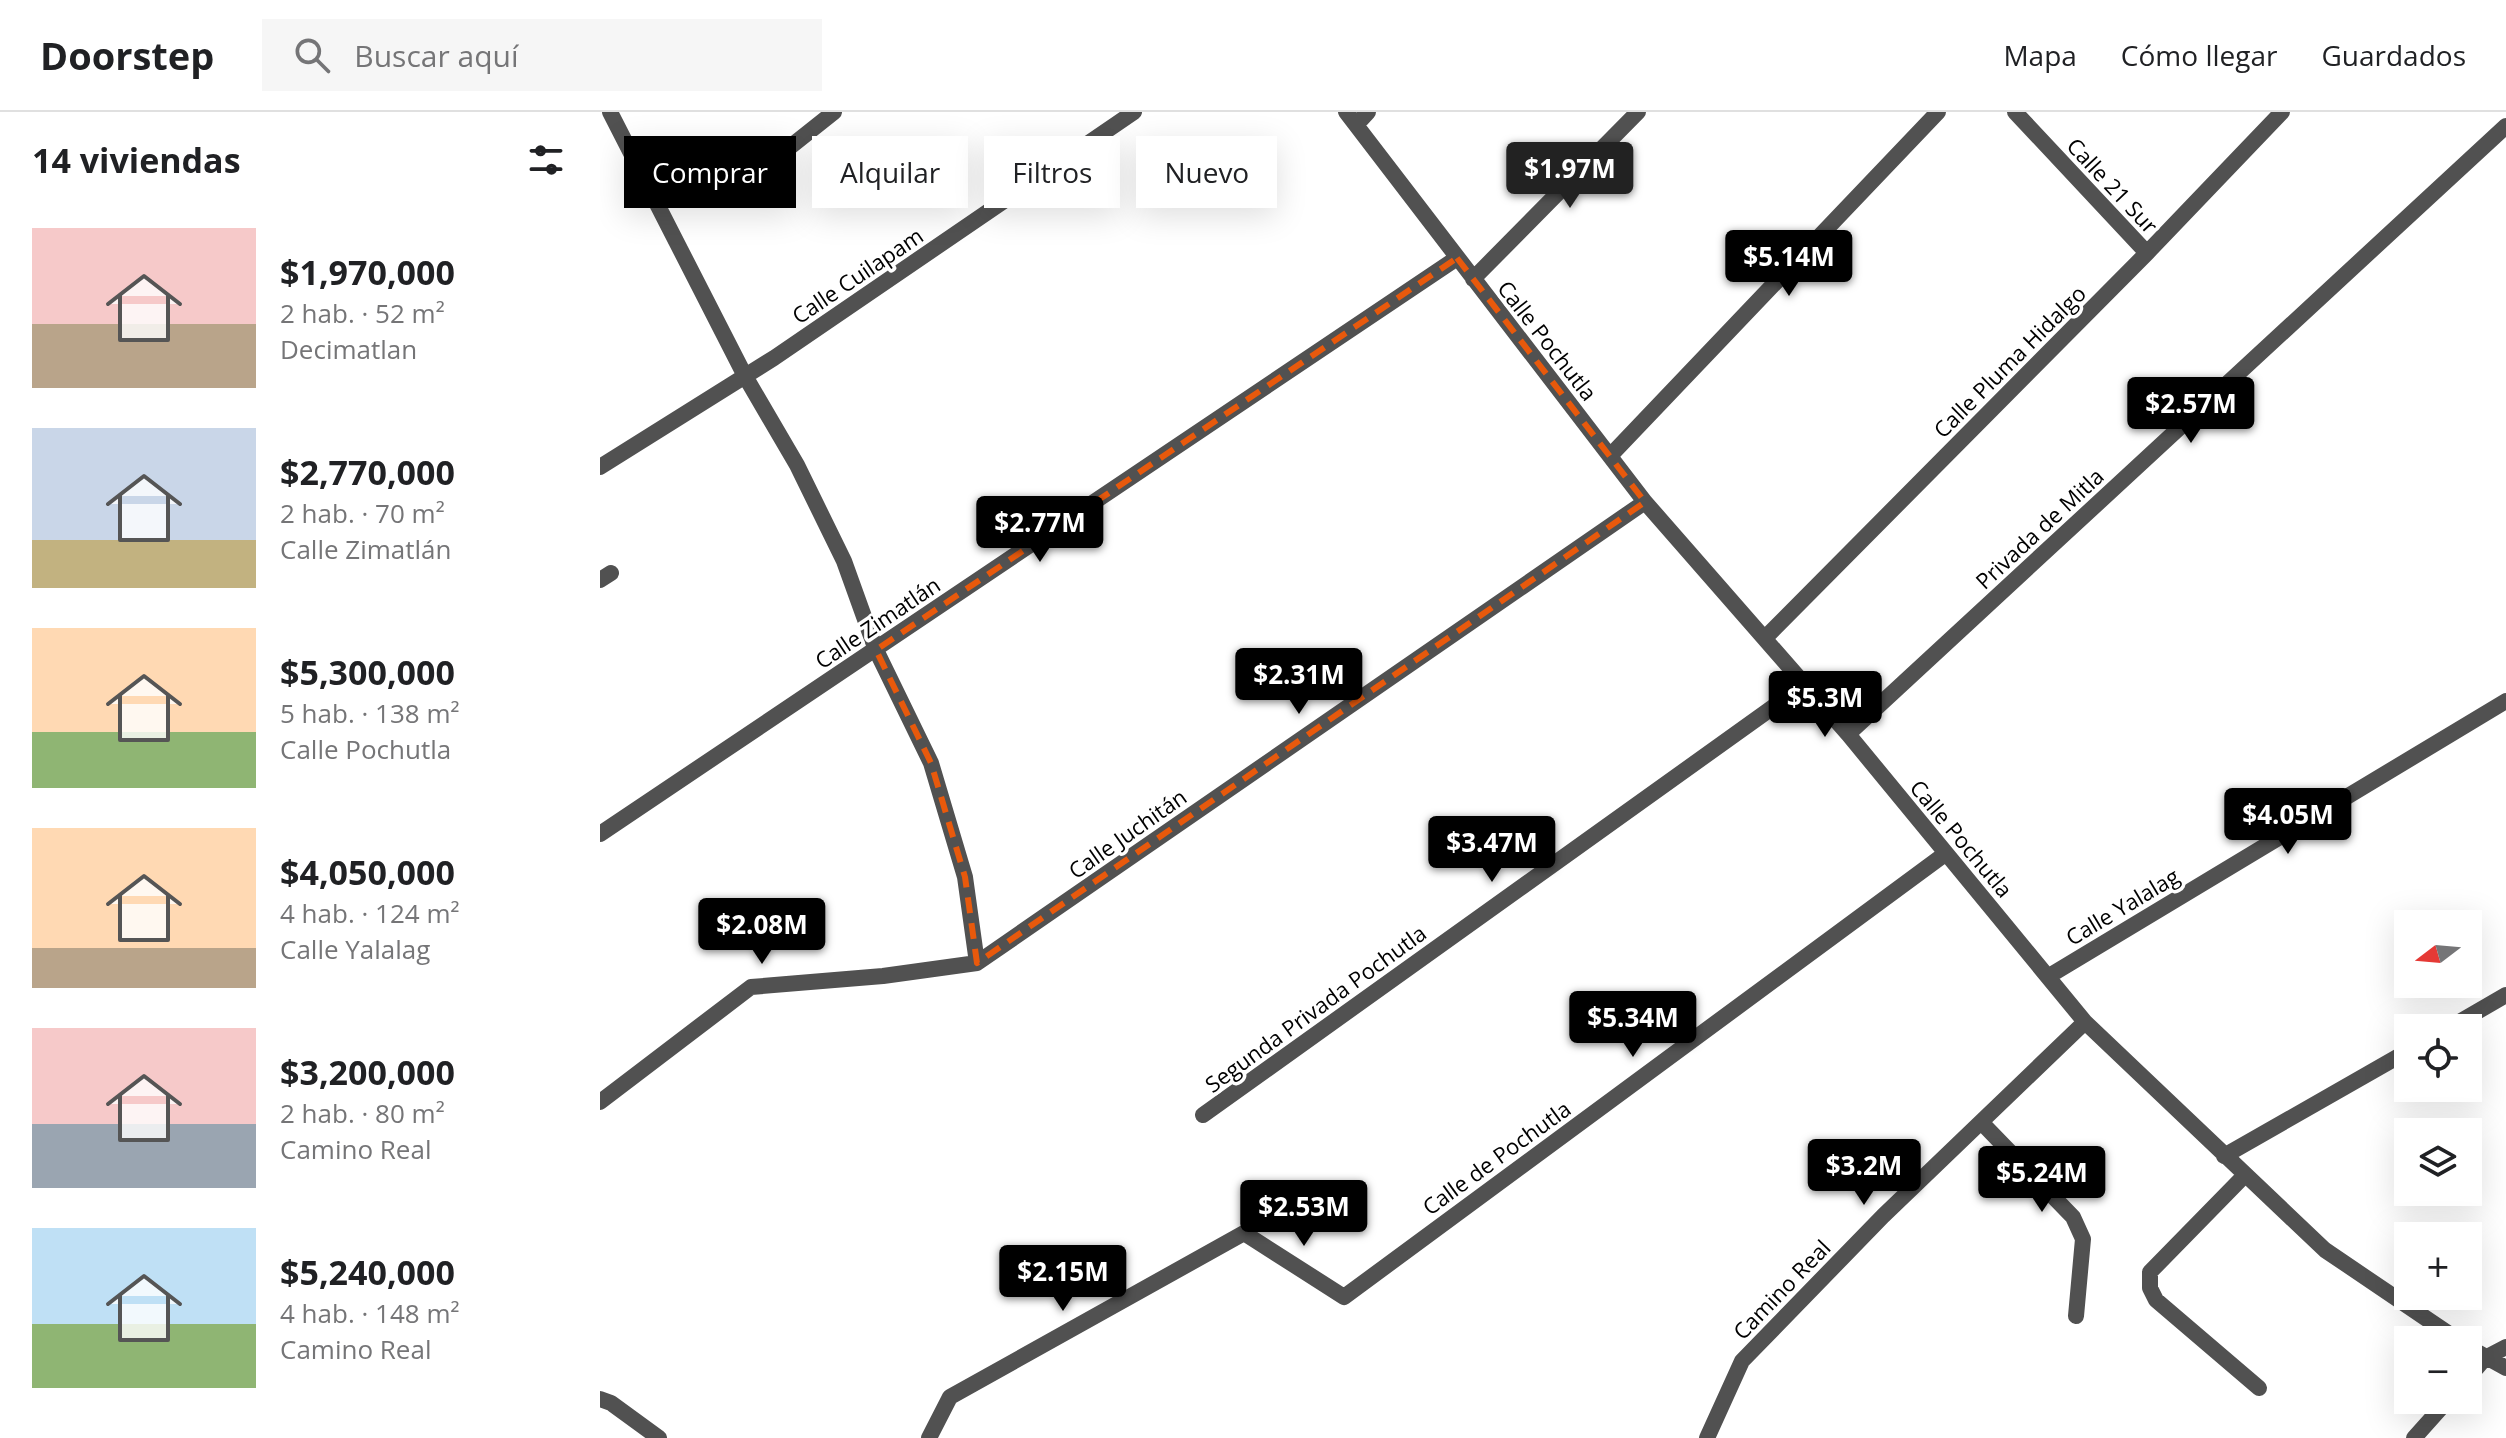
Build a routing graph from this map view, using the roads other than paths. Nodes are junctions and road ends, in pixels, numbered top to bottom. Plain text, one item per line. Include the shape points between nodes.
1 (610, 112) edge
2 (834, 112) edge
3 (1134, 112) edge
4 (1368, 112) edge
5 (1638, 112) edge
6 (1938, 112) edge
7 (2015, 112) edge
8 (2282, 112) edge
9 (1351, 119) edge
10 (2506, 126) edge
11 (796, 142) edge
12 (2147, 253) junction
13 (1457, 258) junction
14 (1473, 279) junction
15 (745, 376) junction
16 (1610, 456) junction
17 (600, 467) edge
18 (1645, 502) junction
19 (1765, 638) junction
20 (876, 650) junction
21 (1804, 685) junction
22 (2506, 701) edge
23 (1848, 734) junction
24 (600, 834) edge
25 (1945, 854) junction
26 (977, 963) junction
27 (2049, 976) junction
28 (2506, 995) edge
29 (2473, 1014) edge
30 (2085, 1022) junction
31 (2394, 1059) edge
32 (600, 1102) edge
33 (1203, 1115) dead end
34 (1981, 1122) junction
35 (2224, 1156) junction
36 (2245, 1175) junction
37 (2076, 1316) dead end
38 (2437, 1326) edge
39 (2506, 1347) edge
40 (2482, 1356) edge
41 (2485, 1358) junction
42 (2482, 1362) edge
43 (2506, 1368) edge
44 (2259, 1388) dead end
45 (600, 1399) edge
46 (2435, 1414) edge
47 (659, 1438) edge
48 (929, 1438) edge
49 (1707, 1438) edge
50 (2414, 1438) edge

1 - 15 street
2 - 11 street
3 - 15 street, Calle Cuilapam
4 - 9 street
5 - 14 street
6 - 16 street
7 - 12 street, Calle 21 Sur
8 - 12 street, Calle Pluma Hidalgo
9 - 13 street, Calle Pochutla
10 - 23 street, Privada de Mitla
12 - 19 street, Calle Pluma Hidalgo
13 - 14 street, Calle Pochutla
13 - 20 street, Calle Zimatlán
14 - 16 street, Calle Pochutla
15 - 17 street, Calle Cuilapam
15 - 20 street via 838,548
16 - 18 street, Calle Pochutla
18 - 19 street, Calle Pochutla
18 - 26 street, Calle Juchitán
19 - 21 street, Calle Pochutla
20 - 24 street, Calle Zimatlán
20 - 26 street via 931,763 965,877
21 - 23 street, Calle Pochutla
21 - 33 street, Segunda Privada Pochutla
22 - 27 street, Calle Yalalag
23 - 25 street, Calle Pochutla
25 - 27 street, Calle Pochutla
25 - 48 street, Calle de Pochutla via 1344,1297 1244,1233 950,1397
26 - 32 street, Calle Juchitán via 751,987
27 - 30 street, Calle Pochutla
28 - 29 street
30 - 34 street, Camino Real
30 - 35 street, Calle Pochutla
31 - 35 street
34 - 37 street via 2073,1217 2083,1239
34 - 49 street, Camino Real via 1742,1361
35 - 36 street, Calle Pochutla
36 - 38 street, Calle Pochutla via 2325,1250
36 - 44 street via 2150,1272 2150,1288 2156,1300
39 - 41 street
40 - 41 street
41 - 42 street
41 - 43 street
45 - 47 street
46 - 50 street

